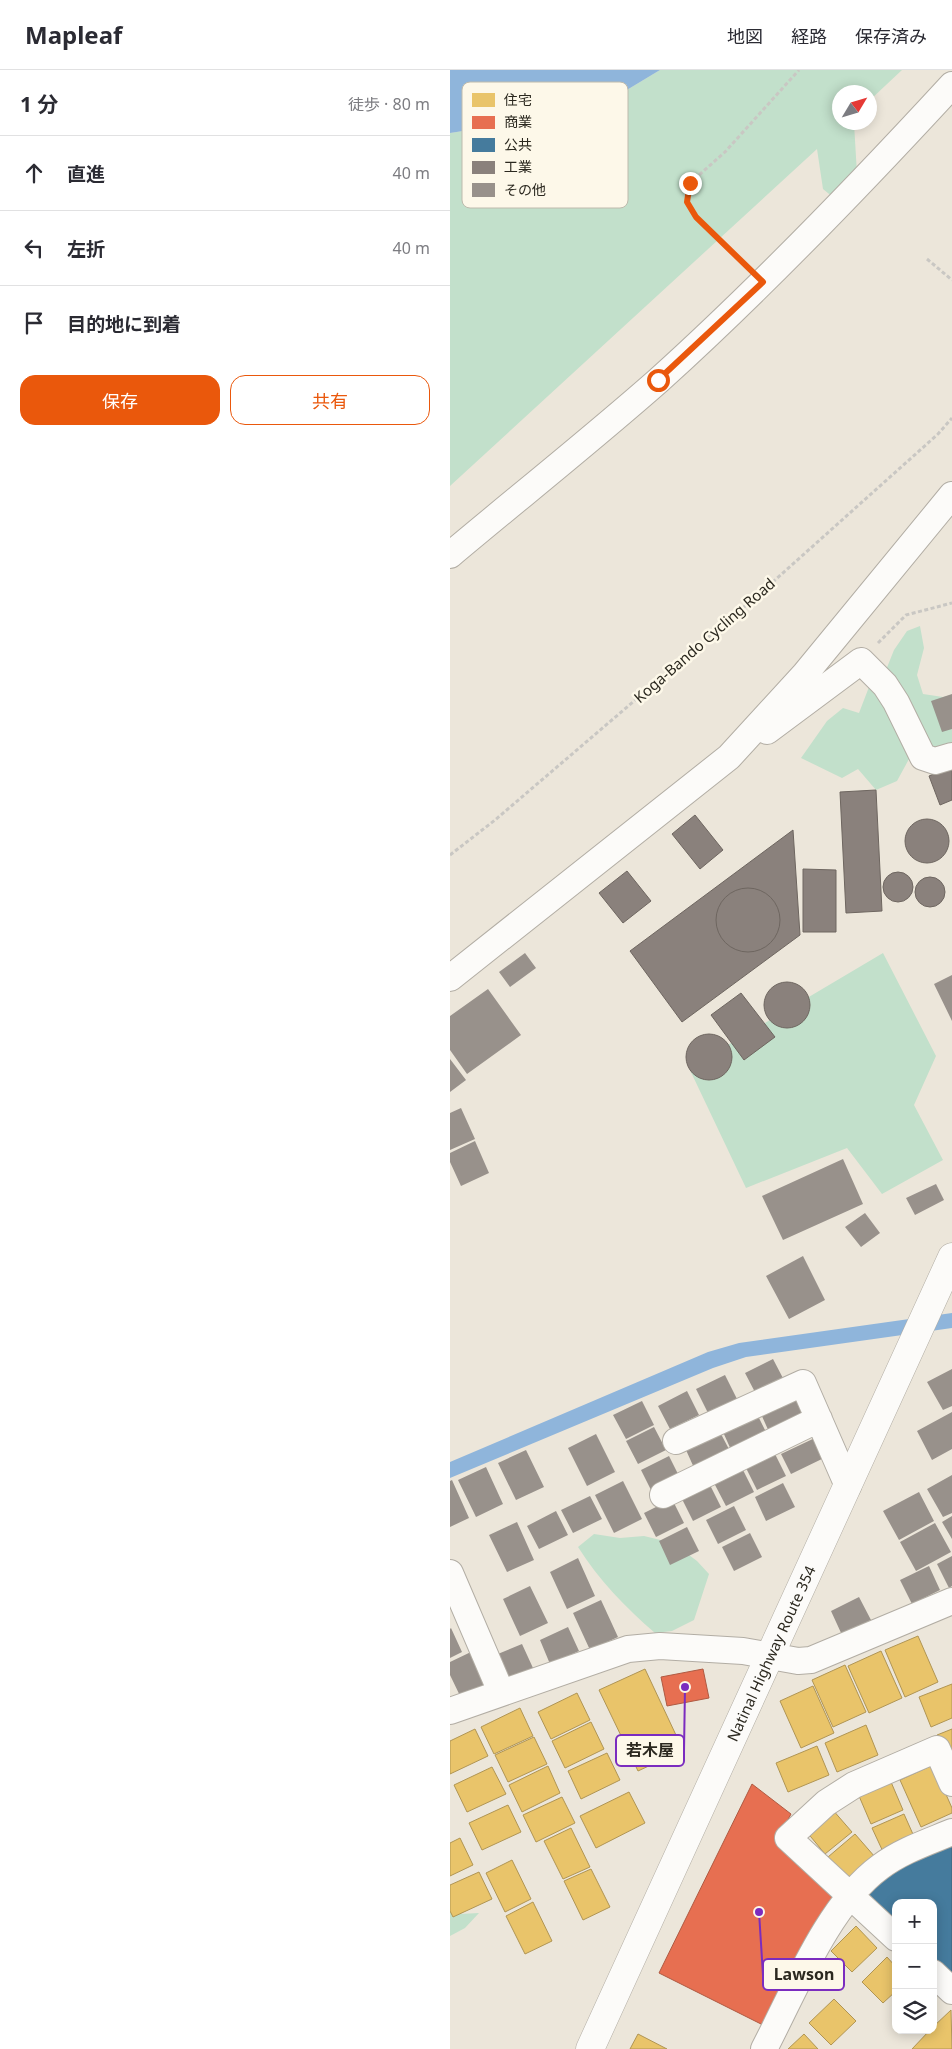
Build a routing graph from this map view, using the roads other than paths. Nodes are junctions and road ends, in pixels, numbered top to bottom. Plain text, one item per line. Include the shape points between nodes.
1 (952, 85) edge
2 (952, 495) edge
3 (450, 555) edge
4 (952, 756) edge
5 (729, 757) junction
6 (450, 978) edge
7 (952, 1257) edge
8 (819, 1419) junction
9 (676, 1441) dead end
10 (848, 1486) junction
11 (663, 1495) dead end
12 (450, 1573) edge
13 (952, 1601) edge
14 (771, 1656) junction
15 (501, 1692) junction
16 (450, 1711) edge
17 (952, 1783) edge
18 (952, 1832) edge
19 (850, 1896) junction
20 (892, 1934) edge
21 (937, 1977) edge
22 (952, 1991) edge
23 (590, 2049) edge
24 (764, 2049) edge

1 - 3 street via 763,282 658,380
2 - 5 street via 804,674
4 - 5 street via 935,761 923,757 896,702 885,685 861,661
5 - 6 street
7 - 10 highway, Natinal Highway Route 354
8 - 9 street via 802,1383
8 - 10 street
8 - 11 street
10 - 14 highway, Natinal Highway Route 354
12 - 15 street
13 - 14 street via 811,1660
14 - 15 street via 660,1646 628,1649
14 - 23 highway, Natinal Highway Route 354
15 - 16 street
17 - 19 street via 937,1749 854,1785 826,1803 788,1838
18 - 19 street via 878,1868
19 - 20 street
19 - 24 street via 825,1931
21 - 22 street

